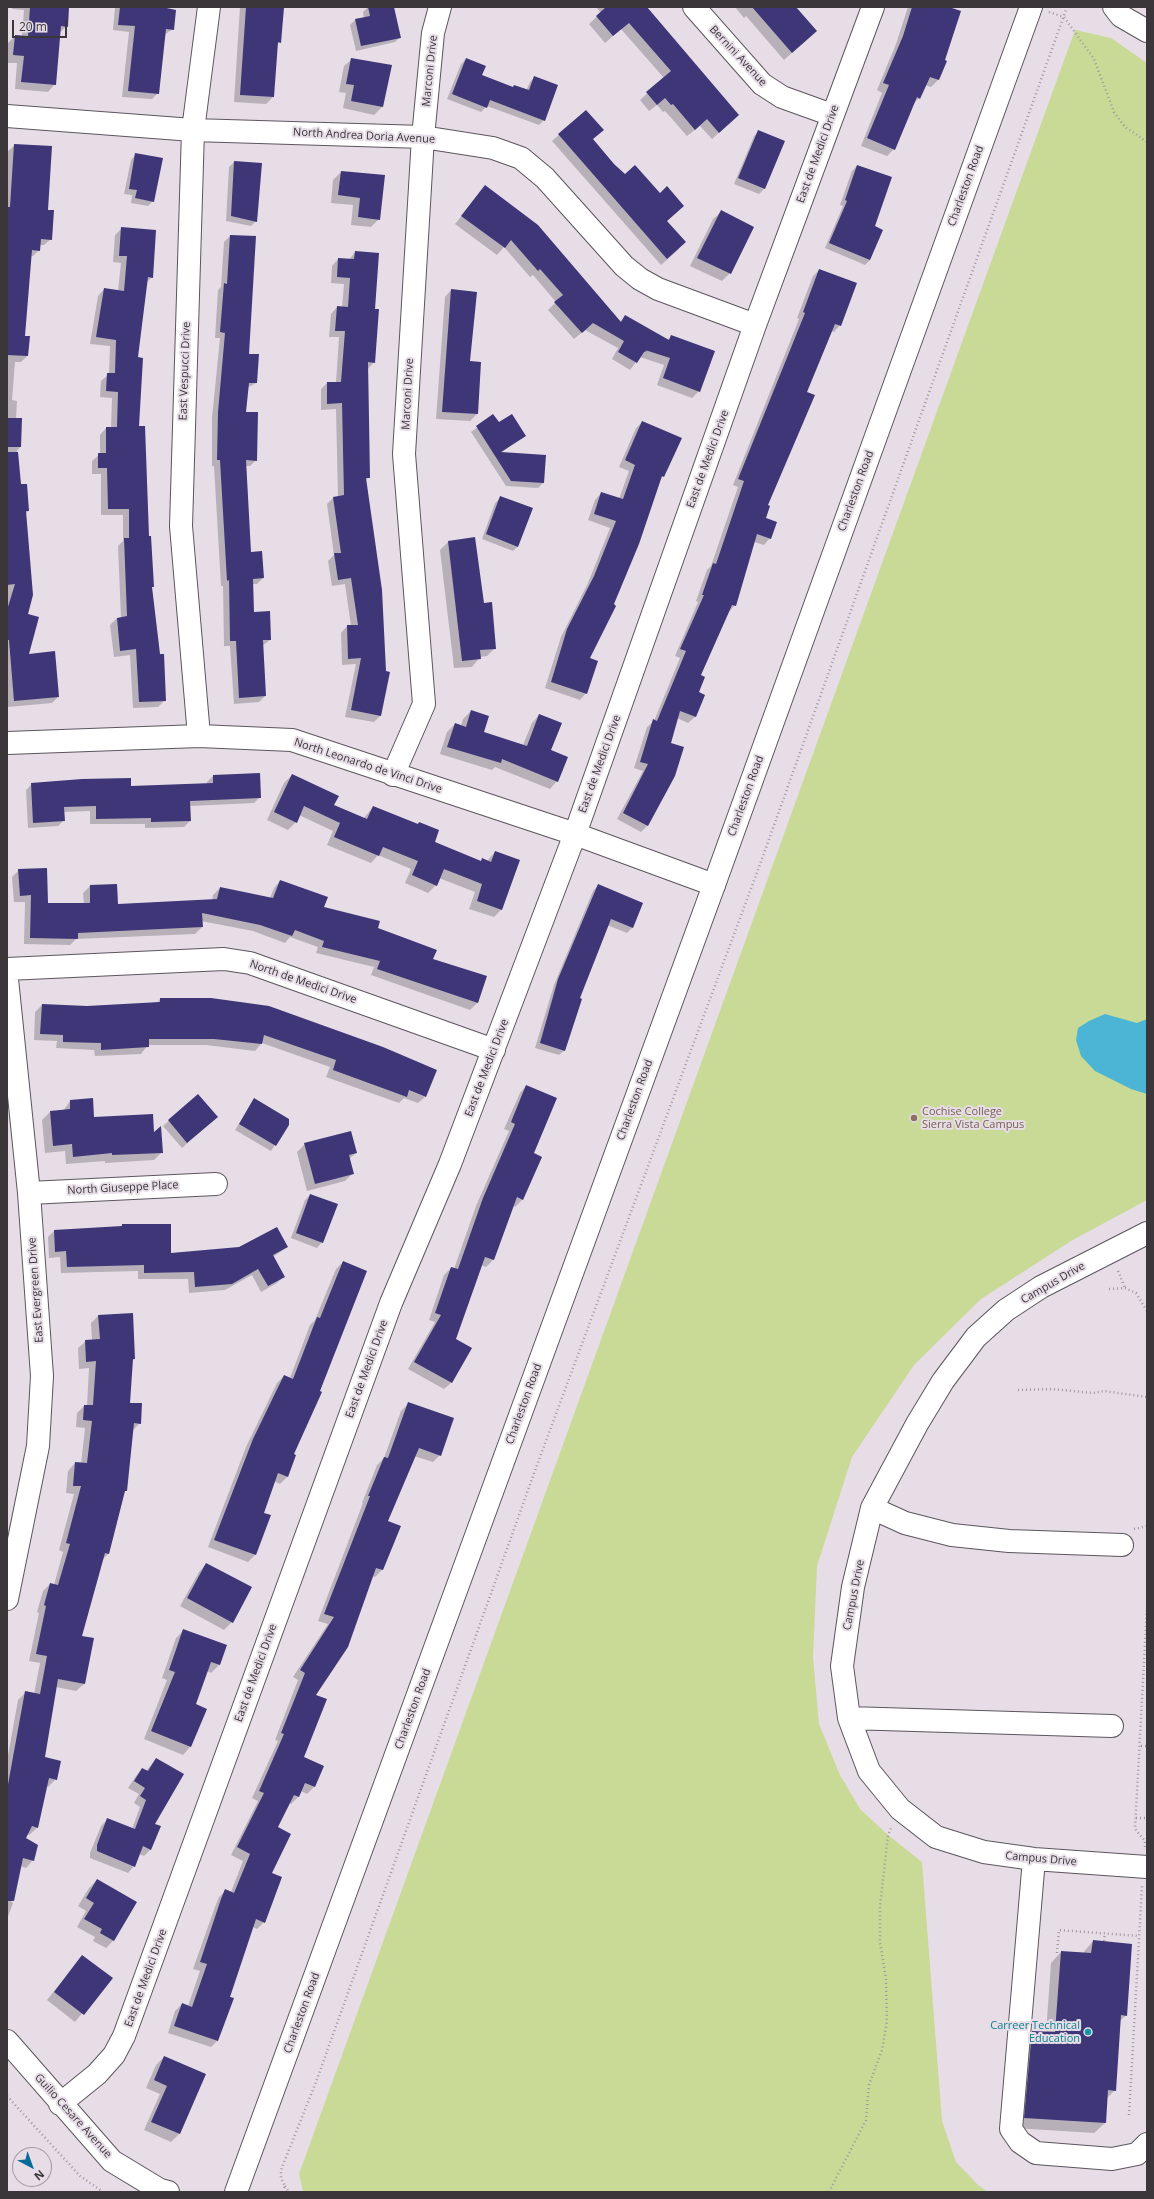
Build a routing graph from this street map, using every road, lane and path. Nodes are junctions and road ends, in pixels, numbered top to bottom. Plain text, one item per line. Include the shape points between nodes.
1 (209, 7) edge
2 (440, 7) edge
3 (694, 7) edge
4 (873, 7) edge
5 (1068, 7) edge
6 (1114, 7) edge
7 (1036, 8) edge
8 (1064, 17) junction
9 (1147, 31) edge
10 (832, 115) junction
11 (7, 116) edge
12 (193, 130) junction
13 (423, 137) junction
14 (1147, 142) edge
15 (755, 325) junction
16 (199, 736) junction
17 (7, 744) edge
18 (393, 775) junction
19 (575, 834) junction
20 (714, 885) junction
21 (7, 968) edge
22 (7, 979) edge
23 (494, 1050) junction
24 (216, 1184) dead end
25 (29, 1193) junction
26 (1147, 1233) edge
27 (1123, 1268) dead end
28 (1125, 1288) junction
29 (1109, 1290) dead end
30 (1147, 1311) edge
31 (1018, 1390) dead end
32 (1147, 1397) edge
33 (872, 1508) junction
34 (1122, 1545) dead end
35 (7, 1599) edge
36 (850, 1718) junction
37 (1112, 1726) dead end
38 (1141, 1746) dead end
39 (1147, 1746) edge
40 (900, 1810) junction
41 (1136, 1818) dead end
42 (1147, 1818) edge
43 (1034, 1859) junction
44 (1147, 1867) edge
45 (1105, 1933) junction
46 (1139, 1936) dead end
47 (1104, 1941) dead end
48 (1057, 1953) dead end
49 (7, 2041) edge
50 (7, 2096) edge
51 (60, 2104) junction
52 (1147, 2144) edge
53 (285, 2186) junction
54 (103, 2192) edge
55 (168, 2192) edge
56 (236, 2192) edge
57 (283, 2192) edge
58 (289, 2192) edge
59 (829, 2192) edge

1 - 12 street, East Vespucci Drive
2 - 13 street, Marconi Drive via 433,33
3 - 10 street, Bernini Avenue via 762,84 782,97
4 - 10 street, East de Medici Drive
5 - 8 path
6 - 9 street via 1121,16
7 - 8 path
7 - 20 street, Charleston Road
8 - 14 path via 1094,59 1114,112 1125,127
8 - 53 path via 763,856 537,1465 316,2082 281,2170
10 - 15 street, East de Medici Drive
11 - 12 street, North Andrea Doria Avenue
12 - 13 street, North Andrea Doria Avenue
12 - 16 street, East Vespucci Drive via 180,526
13 - 15 street, North Andrea Doria Avenue via 493,148 521,158 545,178 624,266 640,280
13 - 18 street, Marconi Drive via 404,454 424,704
15 - 19 street, East de Medici Drive
16 - 17 street, North Leonardo de Vinci Drive
16 - 18 street, North Leonardo de Vinci Drive via 292,740
18 - 19 street, North Leonardo de Vinci Drive
19 - 20 street, North Leonardo de Vinci Drive
19 - 23 street, East de Medici Drive
20 - 56 street, Charleston Road
21 - 23 street, North de Medici Drive via 224,959 250,963
22 - 25 street, East Evergreen Drive
23 - 51 street, East de Medici Drive via 450,1164 391,1303 124,2036 106,2065
24 - 25 street, North Giuseppe Place
25 - 35 street, East Evergreen Drive via 42,1384 38,1446
26 - 33 street, Campus Drive via 1041,1287 1006,1310 976,1337 943,1381 916,1424
27 - 28 path via 1117,1271
28 - 29 path
28 - 30 path via 1136,1293
31 - 32 path via 1104,1391
33 - 34 street via 905,1523 952,1535
33 - 36 street, Campus Drive via 854,1587 842,1666
36 - 37 street
36 - 40 street, Campus Drive via 869,1771
38 - 39 path
40 - 43 street, Campus Drive via 936,1837 984,1852
40 - 59 path via 888,1835 880,1906 880,1942 886,1979 887,2021 883,2043 869,2085 866,2120
41 - 42 path
43 - 44 street, Campus Drive
43 - 52 street via 1011,2129 1020,2142 1036,2153 1112,2159 1137,2154
45 - 46 path
45 - 47 path
45 - 48 path via 1059,1930
49 - 51 street, Guilio Cesare Avenue
50 - 54 path via 80,2176
51 - 55 street, Guilio Cesare Avenue via 112,2160 160,2190
53 - 57 path
53 - 58 path

